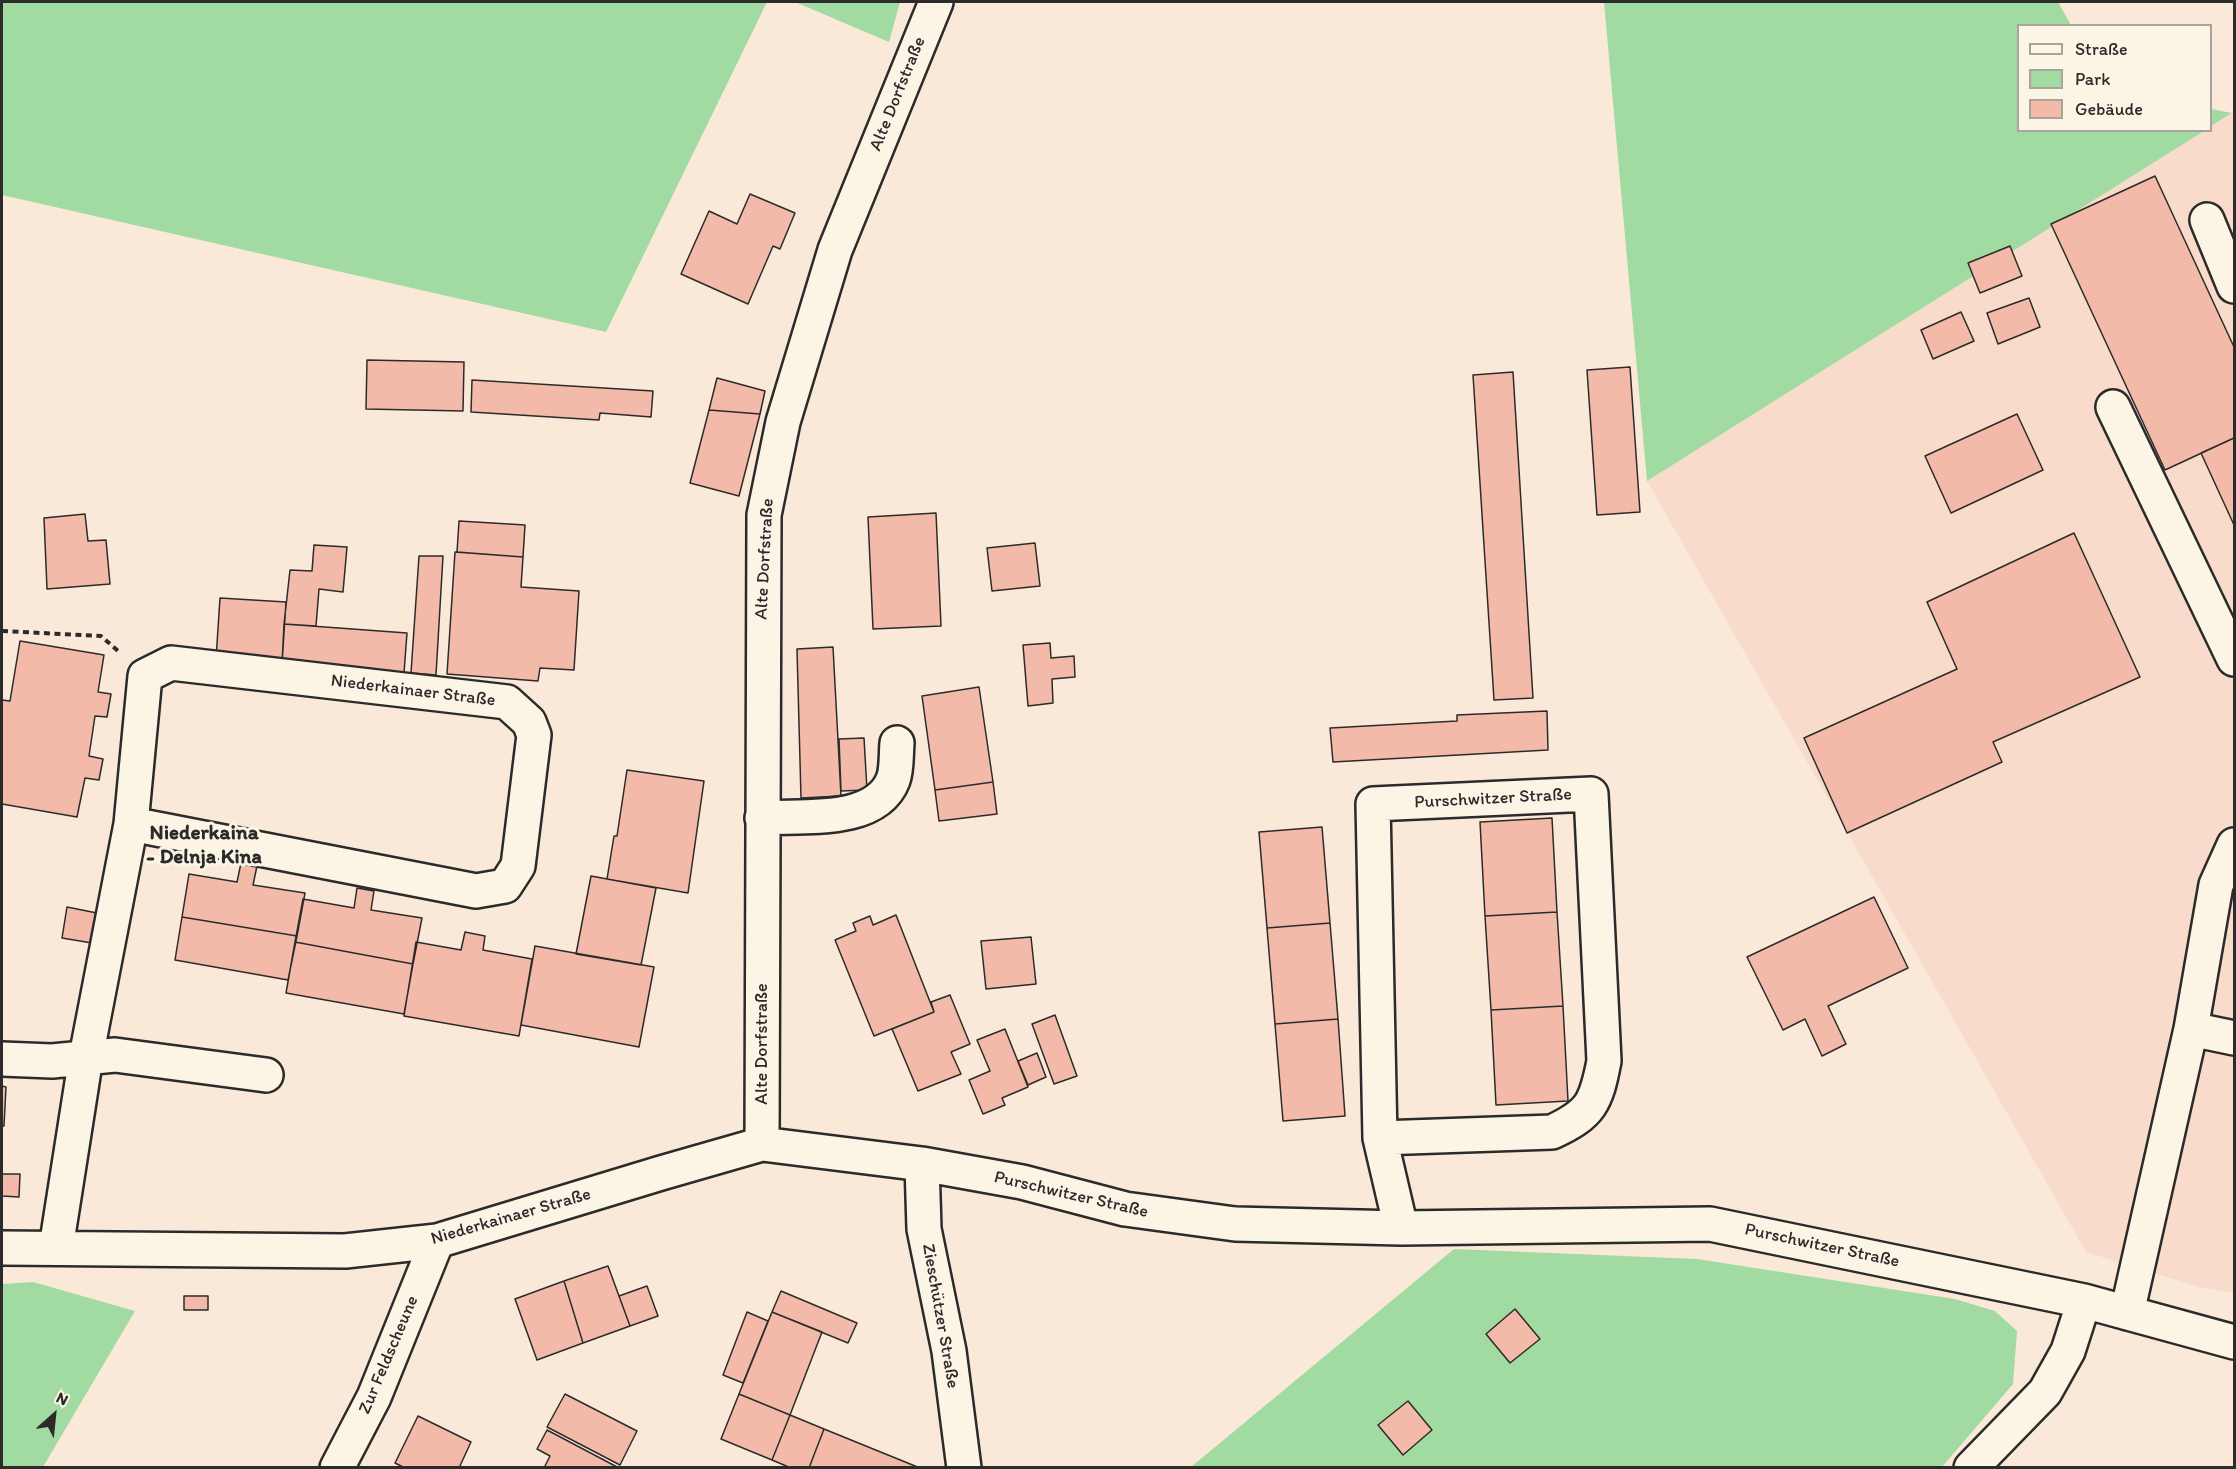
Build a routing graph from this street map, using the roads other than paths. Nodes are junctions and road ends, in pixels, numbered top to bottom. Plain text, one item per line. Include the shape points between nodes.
1 (936, 2) edge
2 (2207, 220) dead end
3 (2235, 286) edge
4 (2113, 407) dead end
5 (2235, 659) edge
6 (897, 743) dead end
7 (762, 818) junction
8 (131, 824) junction
9 (2235, 845) edge
10 (2191, 1029) junction
11 (2235, 1038) edge
12 (86, 1057) junction
13 (2, 1059) edge
14 (266, 1075) dead end
15 (1380, 1138) junction
16 (762, 1144) junction
17 (922, 1164) junction
18 (1401, 1228) junction
19 (437, 1241) junction
20 (2, 1248) edge
21 (56, 1248) junction
22 (2084, 1301) junction
23 (2127, 1313) junction
24 (2235, 1342) edge
25 (337, 1467) edge
26 (964, 1467) edge
27 (1971, 1467) edge

1 - 7 street, Alte Dorfstraße via 835,250 783,422 764,515
2 - 3 street
4 - 5 street
6 - 7 street via 893,780 878,802 858,812
7 - 16 street, Alte Dorfstraße
8 - 8 street, Niederkainaer Straße via 145,676 171,663 507,702 529,722 534,735 518,866 505,886 476,891
8 - 12 street
9 - 10 street via 2216,885
10 - 11 street
10 - 23 street
12 - 13 street via 52,1061
12 - 14 street via 115,1055
12 - 21 street
15 - 15 street, Purschwitzer Straße via 1373,804 1591,794 1604,1061 1598,1096 1576,1121 1552,1132
15 - 18 street, Purschwitzer Straße
16 - 17 street, Niederkainaer Straße
16 - 19 street, Niederkainaer Straße
17 - 18 street, Purschwitzer Straße via 1022,1182 1125,1209 1235,1224
17 - 26 street, Zieschützer Straße via 924,1228 949,1351
18 - 22 street, Purschwitzer Straße via 1710,1224
19 - 21 street, Niederkainaer Straße via 345,1251
19 - 25 street, Zur Feldscheune via 374,1397
20 - 21 street, Niederkainaer Straße
22 - 23 street, Purschwitzer Straße
22 - 27 street via 2068,1352 2045,1392
23 - 24 street, Purschwitzer Straße

